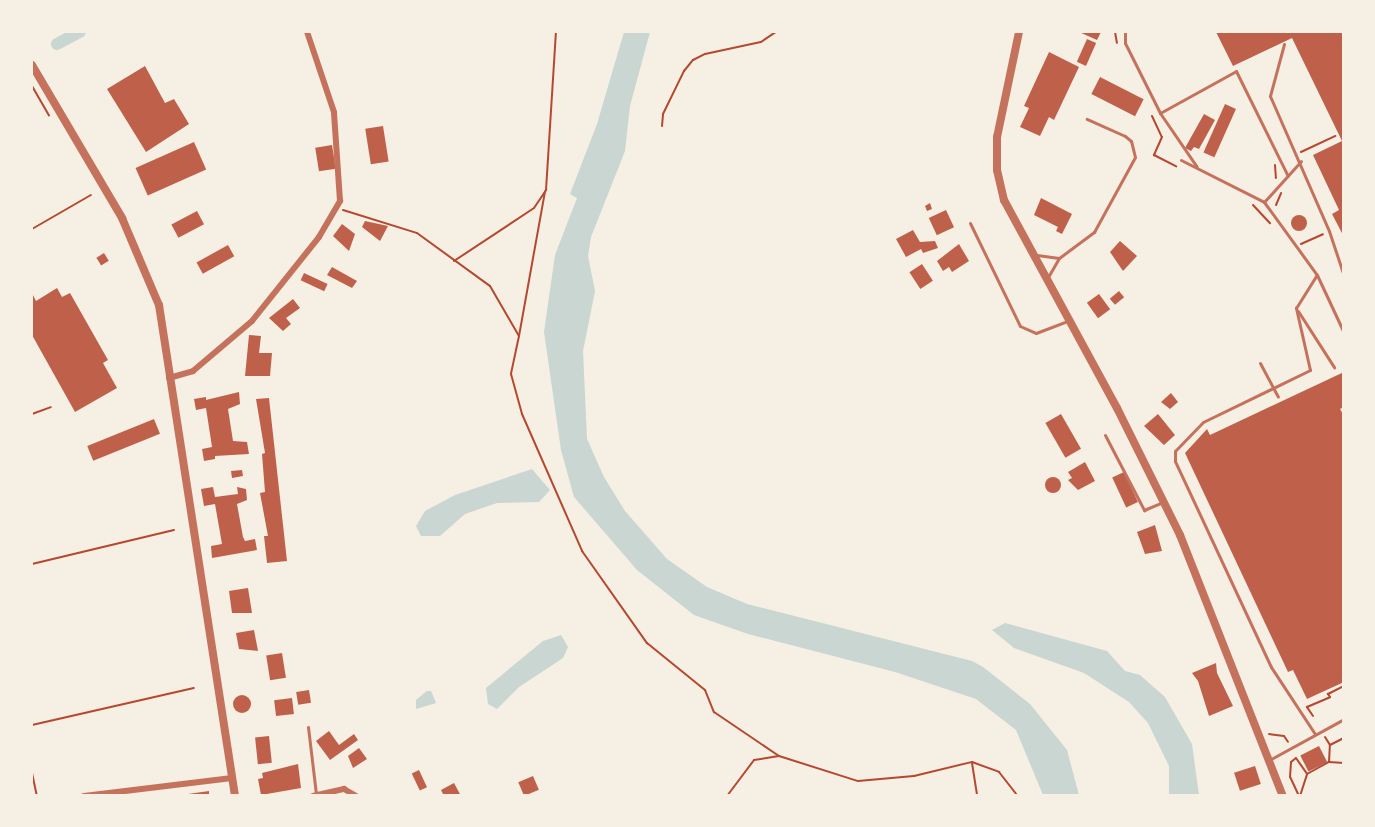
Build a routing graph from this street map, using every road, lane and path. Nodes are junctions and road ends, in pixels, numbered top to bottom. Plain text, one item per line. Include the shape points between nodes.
1 (307, 32) edge
2 (556, 32) edge
3 (776, 32) edge
4 (1019, 32) edge
5 (1125, 32) edge
6 (1284, 44) dead end
7 (32, 65) edge
8 (32, 86) edge
9 (1160, 113) junction
10 (50, 117) dead end
11 (1087, 119) dead end
12 (662, 126) dead end
13 (1181, 160) dead end
14 (1301, 161) junction
15 (1197, 167) junction
16 (1288, 176) junction
17 (93, 188) dead end
18 (546, 190) junction
19 (91, 195) dead end
20 (99, 198) dead end
21 (1264, 202) junction
22 (336, 208) junction
23 (970, 223) dead end
24 (32, 229) edge
25 (1329, 231) junction
26 (1294, 234) dead end
27 (1030, 251) junction
28 (1059, 258) junction
29 (454, 261) junction
30 (1317, 275) junction
31 (1344, 276) edge
32 (1050, 287) junction
33 (1296, 308) junction
34 (1068, 321) junction
35 (1344, 333) edge
36 (519, 336) junction
37 (1260, 363) dead end
38 (1334, 367) dead end
39 (169, 378) junction
40 (1273, 388) junction
41 (1278, 397) dead end
42 (51, 407) dead end
43 (32, 414) edge
44 (1105, 435) dead end
45 (1164, 501) junction
46 (174, 530) dead end
47 (32, 564) edge
48 (1344, 686) edge
49 (194, 688) dead end
50 (1344, 719) edge
51 (32, 725) edge
52 (308, 727) dead end
53 (1322, 730) junction
54 (1315, 734) junction
55 (1344, 738) edge
56 (1330, 745) junction
57 (779, 756) junction
58 (1270, 760) junction
59 (972, 762) junction
60 (1329, 762) junction
61 (1344, 763) edge
62 (32, 773) edge
63 (1307, 774) junction
64 (232, 778) junction
65 (314, 794) edge
66 (37, 795) edge
67 (84, 795) edge
68 (235, 795) edge
69 (356, 795) edge
70 (727, 795) edge
71 (977, 795) edge
72 (1018, 795) edge
73 (1283, 795) edge
74 (1300, 795) edge

1 - 22 street via 334,112 340,201
2 - 18 path
3 - 12 path via 761,42 693,60 684,70 663,114
4 - 27 street via 997,137 997,170 1004,200
5 - 9 lane via 1125,44
6 - 14 lane via 1270,96
7 - 39 street via 142,258 159,305
8 - 10 path
9 - 15 lane
9 - 16 lane via 1236,72
11 - 28 lane via 1125,136 1136,157 1094,232
13 - 15 lane
14 - 16 lane
14 - 25 lane
15 - 21 lane
16 - 21 lane
17 - 20 path
18 - 29 path via 534,208
18 - 36 path
19 - 24 path
21 - 30 lane
22 - 29 path via 417,233
22 - 39 street via 319,237 252,321 193,371
23 - 34 lane via 1020,326 1036,333
25 - 26 path via 1300,244
25 - 31 lane
27 - 28 lane via 1043,259
27 - 32 street
28 - 32 lane via 1049,273
29 - 36 path via 490,286
30 - 33 lane
30 - 35 lane
32 - 34 street
33 - 38 lane
33 - 40 lane via 1310,370
34 - 45 street
36 - 57 path via 512,374 522,414 582,551 647,643 705,690 714,712
37 - 40 lane
39 - 64 street
40 - 41 lane
40 - 54 lane via 1203,422 1179,445 1174,461 1271,667
42 - 43 path
44 - 45 lane via 1144,510
45 - 58 street
46 - 47 path
48 - 53 path via 1307,707
49 - 51 path
50 - 53 lane
52 - 65 lane
53 - 54 lane
53 - 56 path
54 - 58 lane
55 - 56 path
56 - 60 path
57 - 59 path via 858,781 914,776
57 - 70 path via 754,760
58 - 73 street
59 - 71 path
59 - 72 path via 999,772
60 - 61 path
60 - 63 path
62 - 66 path
63 - 74 path
63 - 74 path via 1296,758 1291,762 1290,777
64 - 67 street
64 - 68 street
65 - 69 street via 344,789

